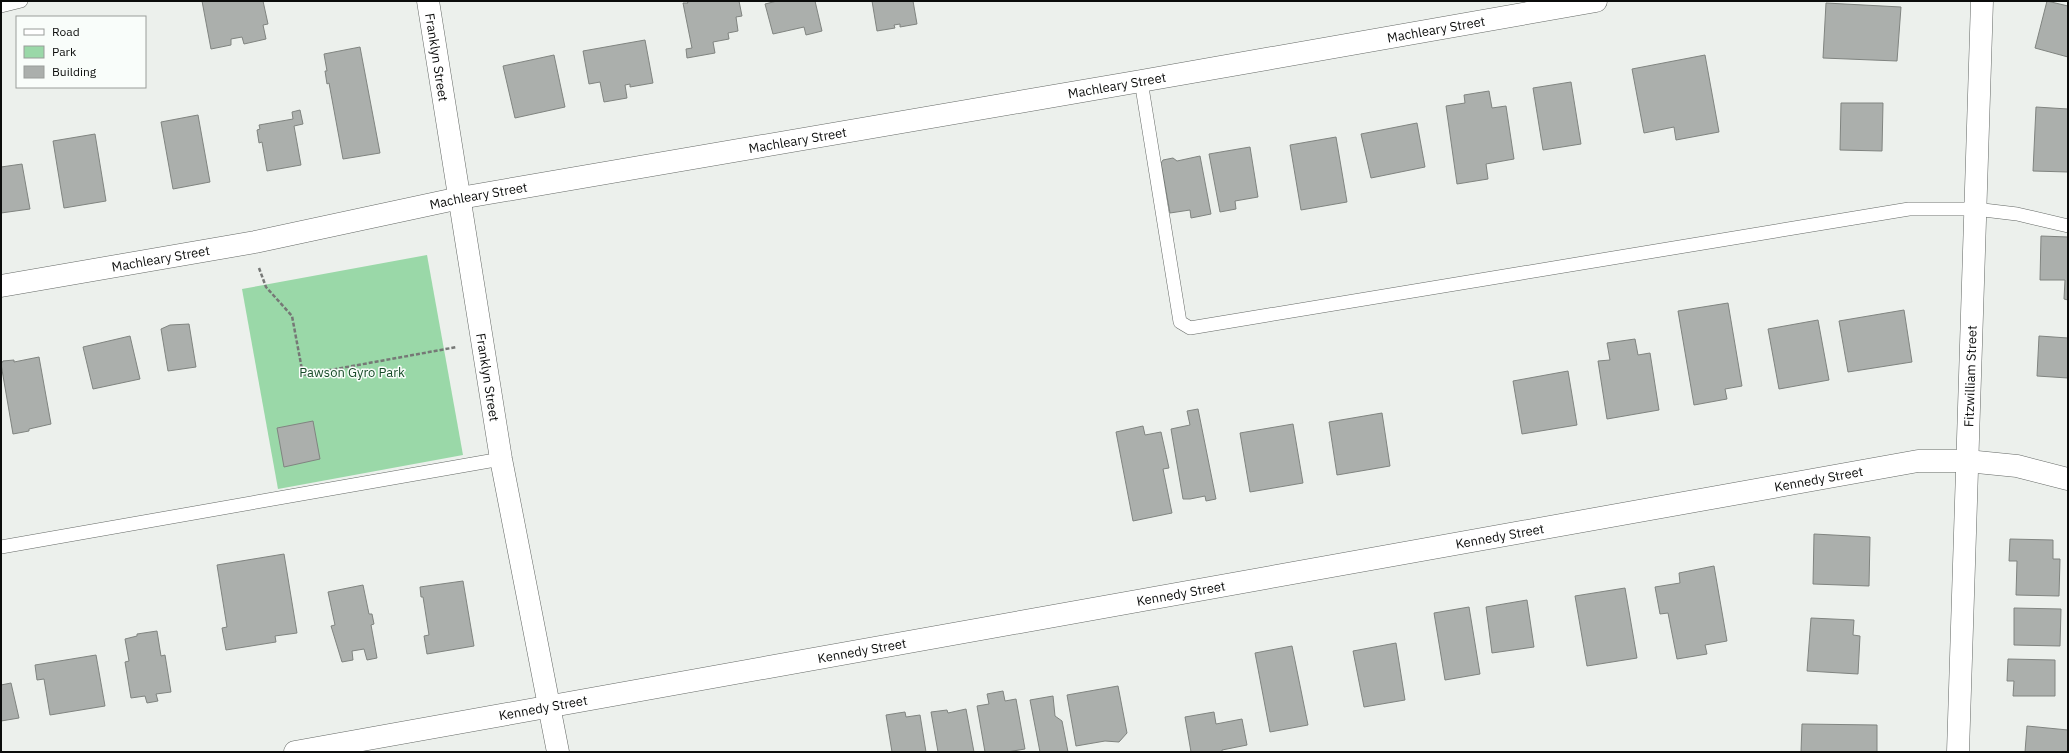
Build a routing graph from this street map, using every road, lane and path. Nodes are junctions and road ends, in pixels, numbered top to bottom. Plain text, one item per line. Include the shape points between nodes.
1 (21, 1) edge
2 (428, 1) edge
3 (1596, 1) edge
4 (1982, 1) edge
5 (1, 6) edge
6 (1141, 81) junction
7 (460, 198) junction
8 (1975, 209) junction
9 (2068, 226) edge
10 (255, 242) junction
11 (1, 286) edge
12 (482, 342) junction
13 (501, 459) junction
14 (1967, 461) junction
15 (2068, 479) edge
16 (1, 547) edge
17 (549, 707) junction
18 (295, 752) edge
19 (558, 752) edge
20 (1958, 752) edge

1 - 5 lane
2 - 7 street, Franklyn Street
3 - 6 street, Machleary Street
4 - 8 street, Fitzwilliam Street
6 - 7 street, Machleary Street
6 - 8 lane via 1180,322 1190,328 1909,209
7 - 10 street, Machleary Street
7 - 12 street, Franklyn Street
8 - 9 lane via 2017,214
8 - 14 street, Fitzwilliam Street
10 - 11 street, Machleary Street
10 - 12 path via 260,272 266,288 292,316 303,375
12 - 13 street, Franklyn Street
13 - 16 lane
13 - 17 street, Franklyn Street
14 - 15 street, Kennedy Street via 2017,466
14 - 17 street, Kennedy Street via 1918,460
14 - 20 street, Fitzwilliam Street
17 - 18 street, Kennedy Street
17 - 19 street, Franklyn Street

